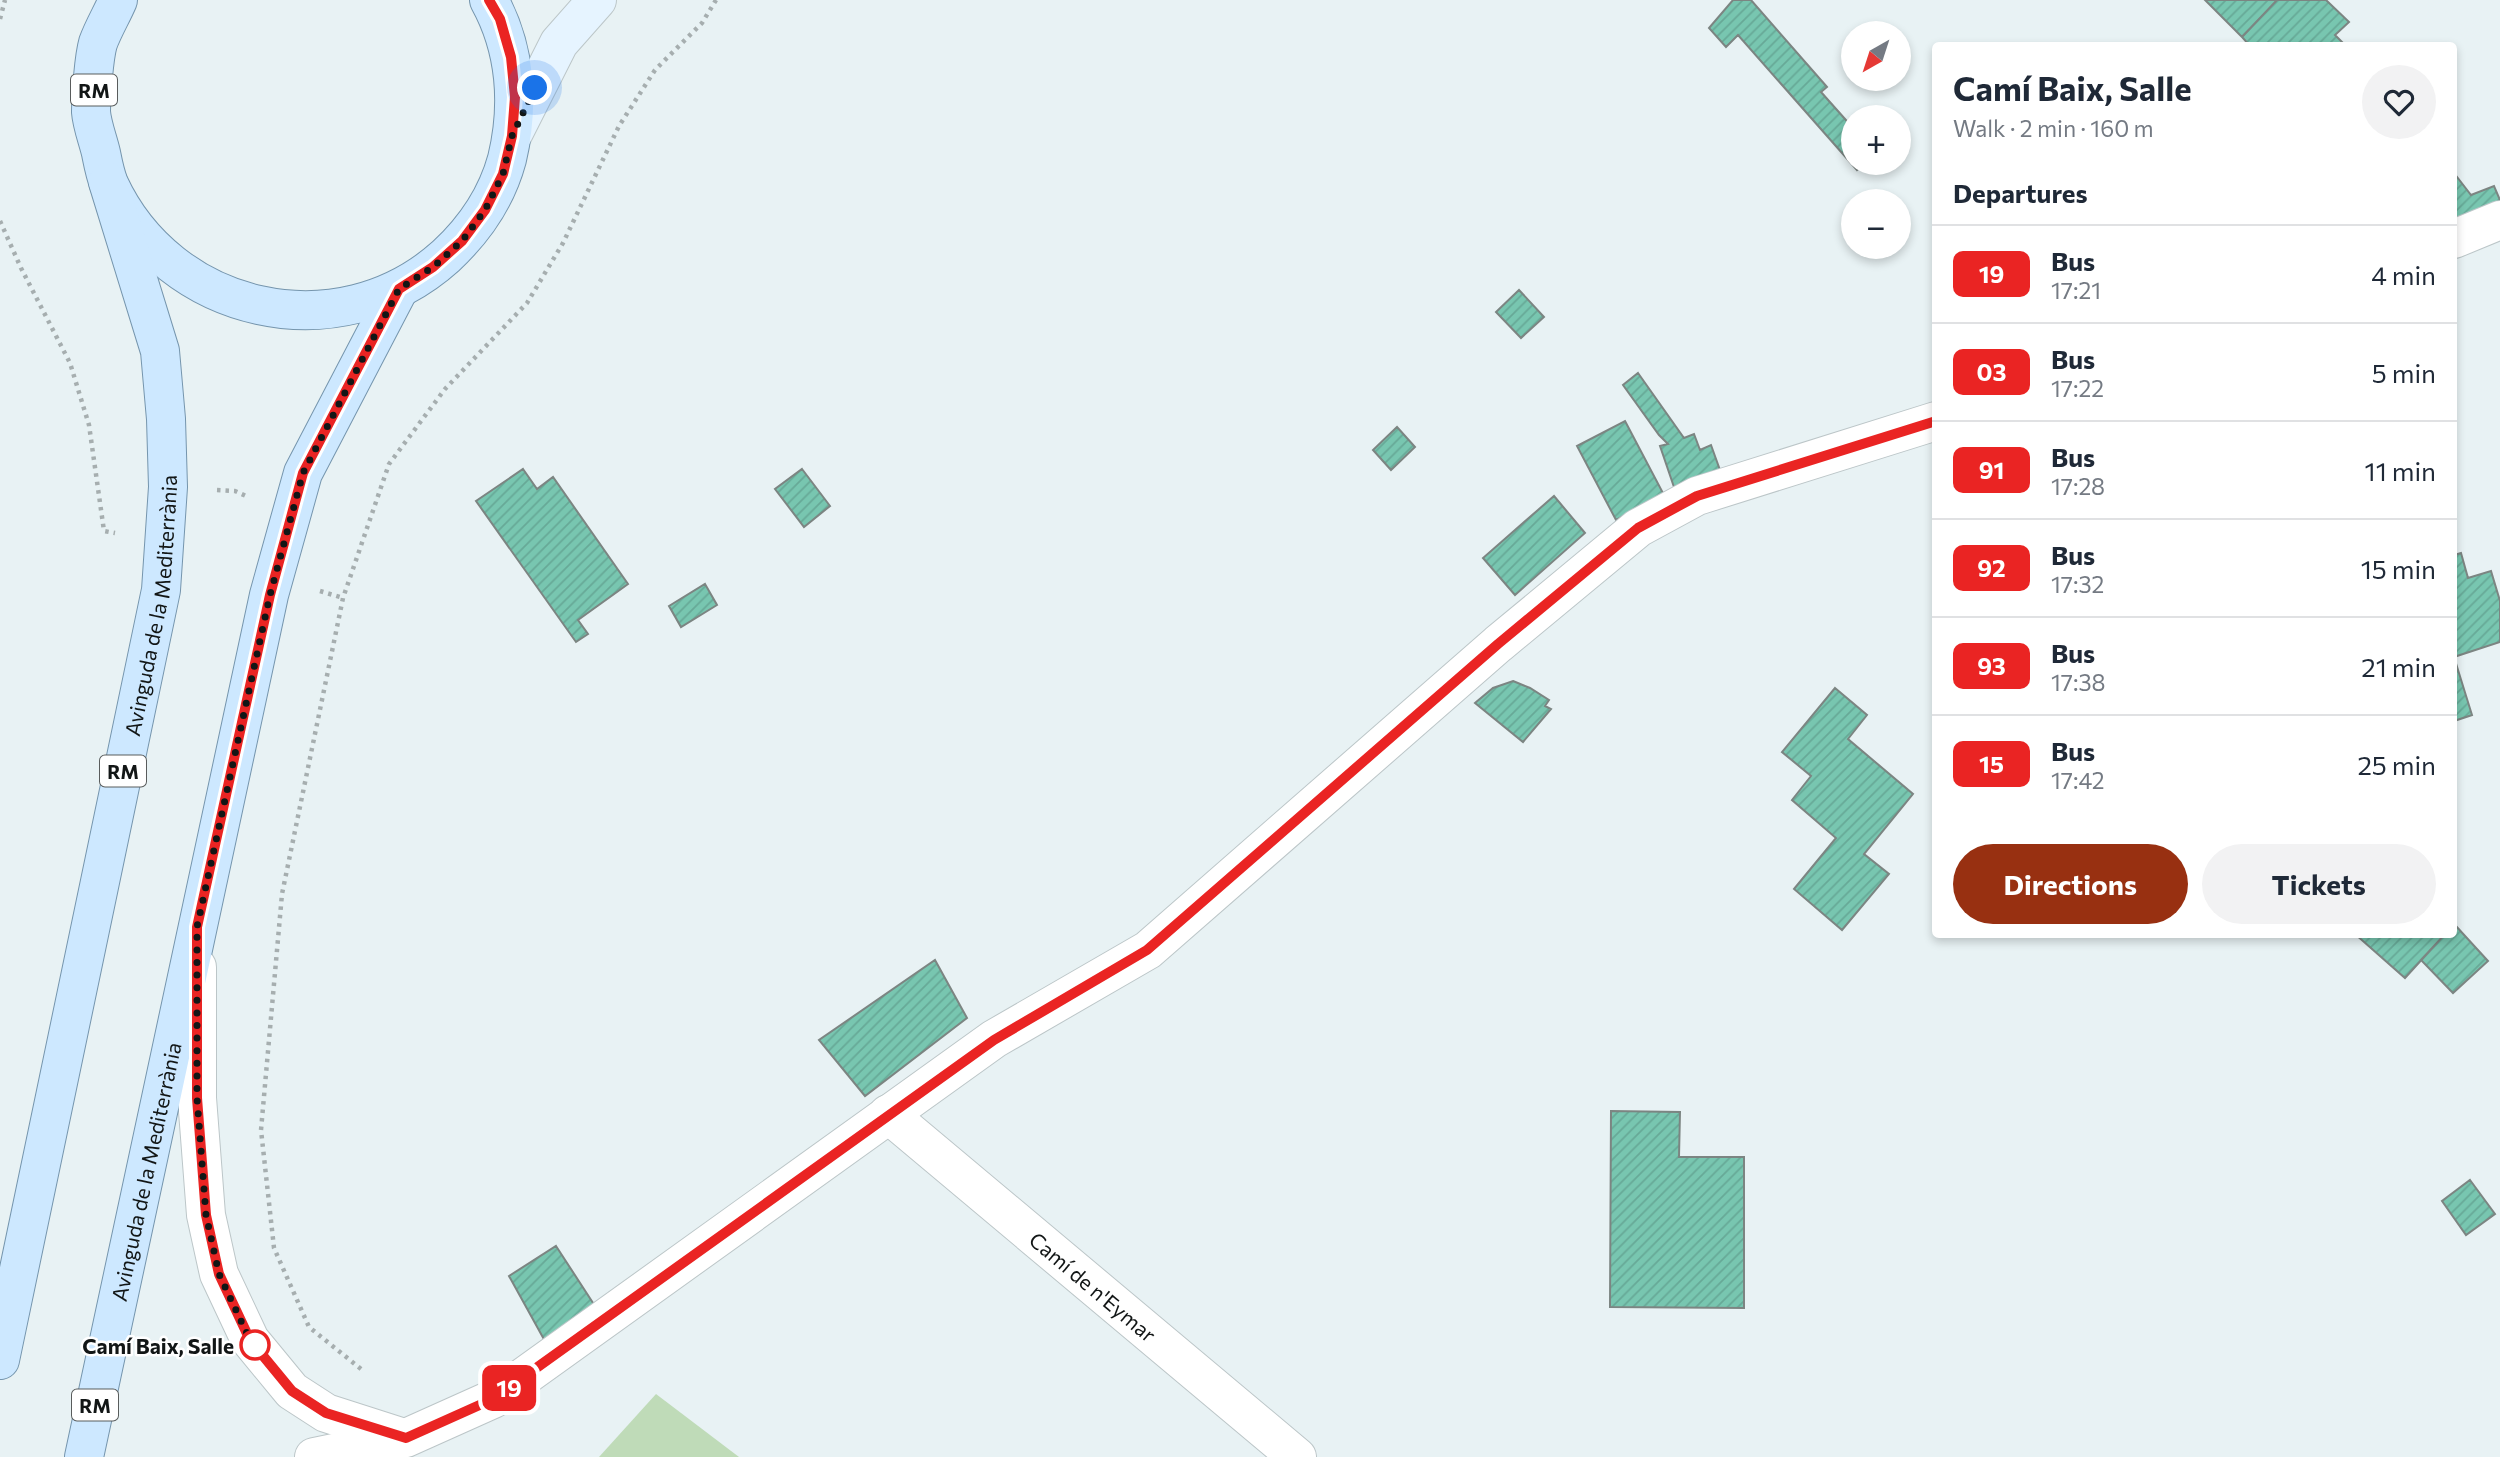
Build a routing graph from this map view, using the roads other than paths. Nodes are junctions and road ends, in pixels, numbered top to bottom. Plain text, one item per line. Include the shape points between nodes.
1 (118, 0) edge
2 (489, 0) edge
3 (597, 0) edge
4 (512, 136) junction
5 (108, 182) junction
6 (2500, 220) edge
7 (2457, 238) edge
8 (399, 289) junction
9 (1932, 422) edge
10 (197, 927) junction
11 (888, 1114) junction
12 (0, 1360) edge
13 (406, 1438) junction
14 (84, 1457) edge
15 (314, 1457) edge
16 (1297, 1457) edge

1 - 5 main road, RM via 98,45 91,113
2 - 4 main road, RM via 511,57
3 - 4 street via 559,43
4 - 8 main road, RM via 503,174 470,231 433,267
5 - 8 main road, RM via 133,225 167,261 208,288 254,306 304,312 353,305
5 - 12 main road, Avinguda de la Mediterrània / RM via 160,351 168,486 161,590
6 - 7 street
8 - 10 main road, Avinguda de la Mediterrània / RM via 303,473 270,595
9 - 11 street via 1697,496 1638,528 1147,950 994,1040
10 - 13 street via 197,1098 206,1215 219,1274 250,1340 292,1391 326,1413
10 - 14 main road, Avinguda de la Mediterrània / RM
11 - 13 street via 493,1399
11 - 16 street, Camí de n'Eymar
13 - 15 street

